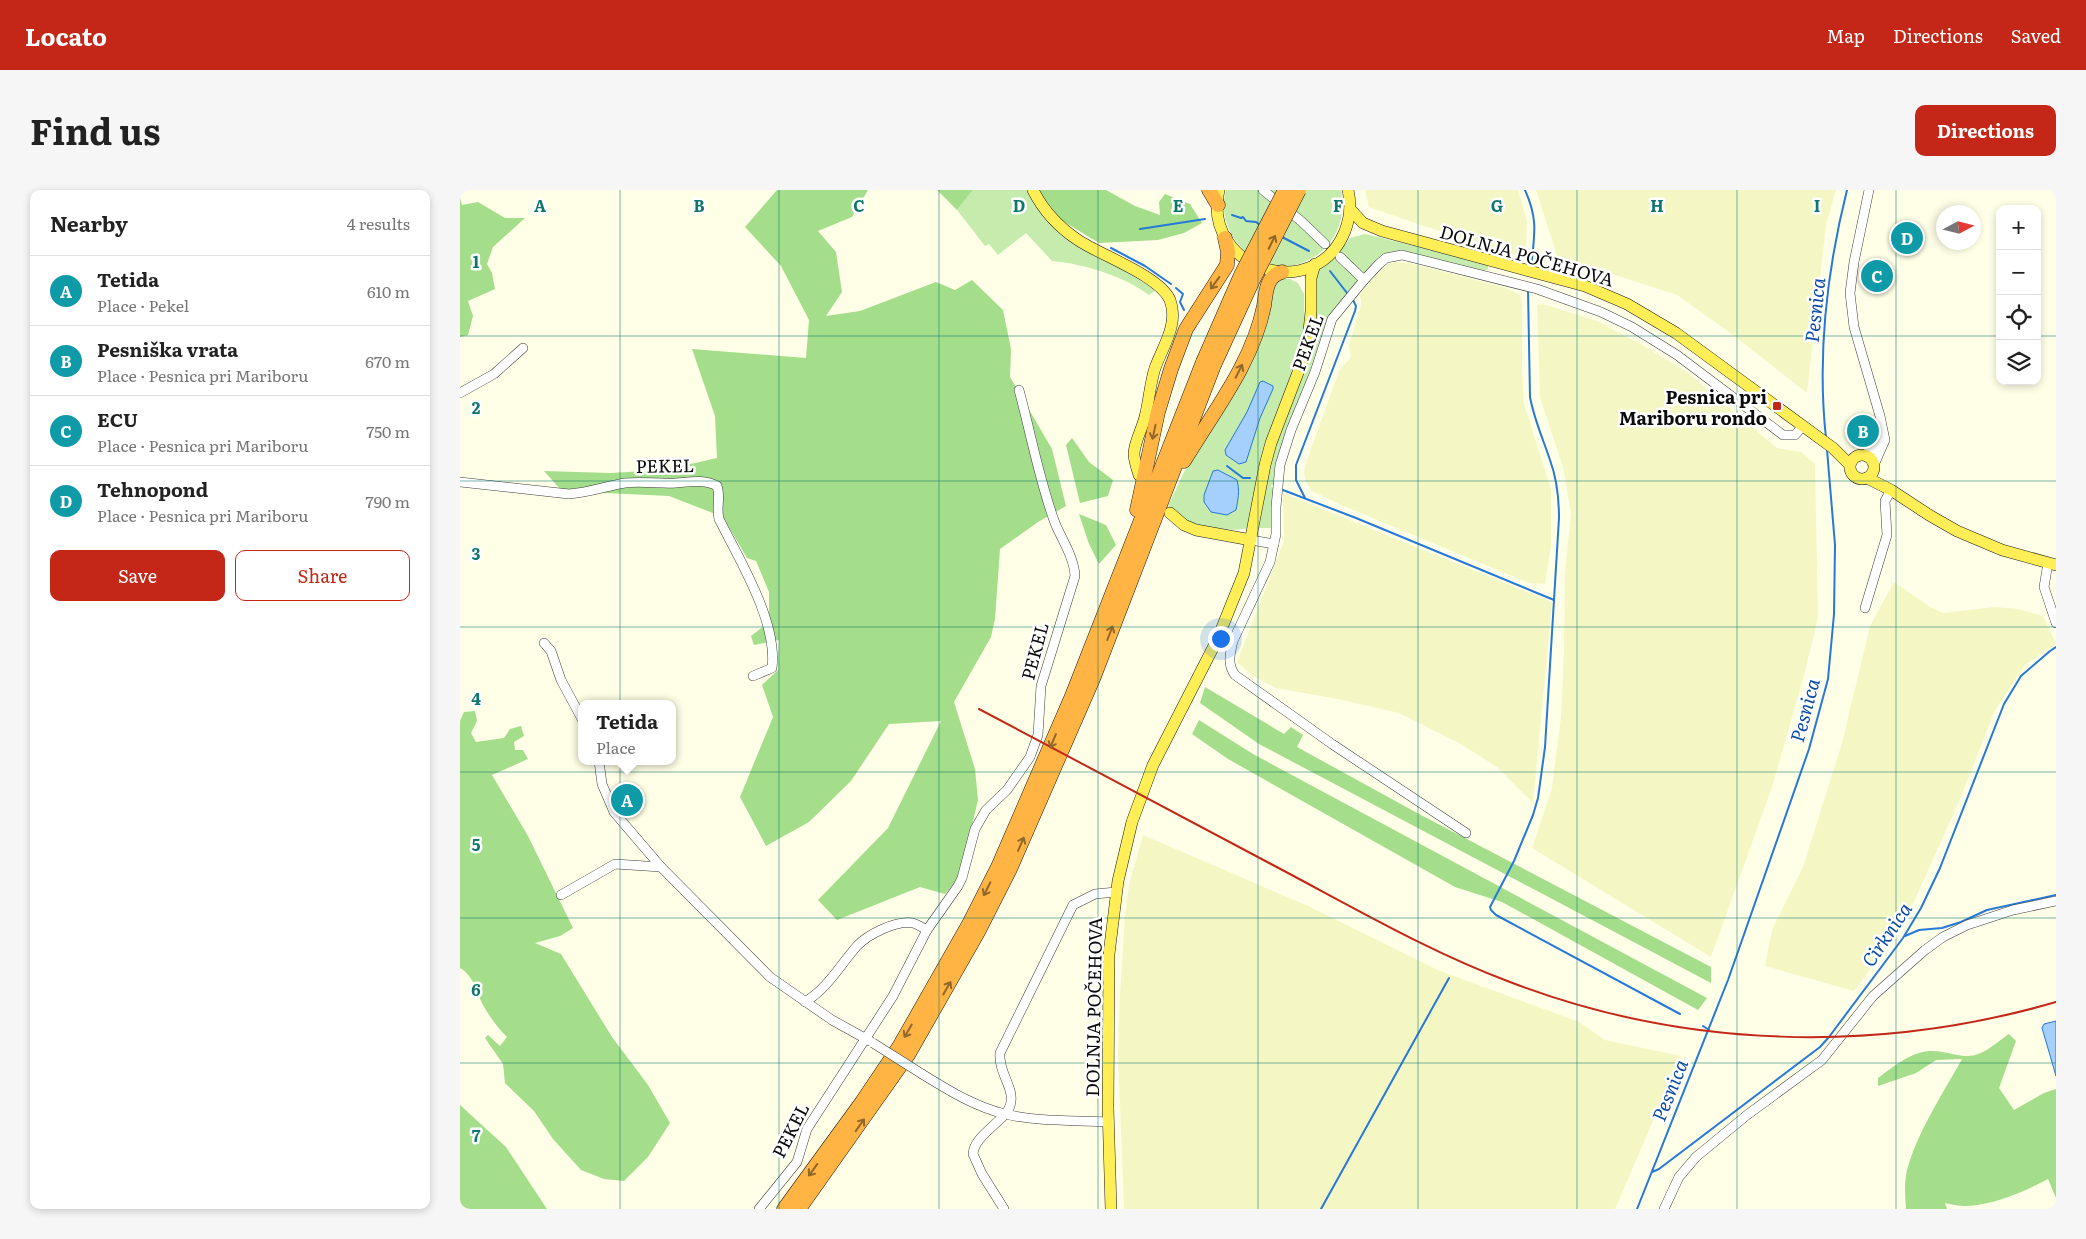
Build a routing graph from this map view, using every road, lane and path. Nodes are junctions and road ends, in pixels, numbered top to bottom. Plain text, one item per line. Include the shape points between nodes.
1 (1033, 190) edge
2 (1210, 190) edge
3 (1219, 190) edge
4 (1263, 190) edge
5 (1286, 190) edge
6 (1299, 190) edge
7 (1348, 190) edge
8 (1869, 190) edge
9 (1218, 205) junction
10 (1350, 209) junction
11 (1382, 231) junction
12 (1343, 236) junction
13 (1225, 238) junction
14 (1326, 244) dead end
15 (1340, 257) dead end
16 (1493, 261) junction
17 (1315, 264) junction
18 (1286, 272) junction
19 (1490, 276) junction
20 (1364, 280) junction
21 (1311, 301) junction
22 (523, 348) dead end
23 (1209, 363) junction
24 (1019, 390) dead end
25 (460, 393) edge
26 (1806, 428) junction
27 (1883, 430) junction
28 (1857, 459) junction
29 (1874, 466) junction
30 (1139, 475) dead end
31 (1867, 478) junction
32 (460, 482) edge
33 (1891, 490) junction
34 (1164, 511) junction
35 (1251, 540) junction
36 (1274, 544) junction
37 (1126, 556) junction
38 (2052, 564) edge
39 (1865, 608) dead end
40 (2056, 623) edge
41 (544, 643) dead end
42 (753, 676) dead end
43 (578, 712) edge
44 (600, 765) edge
45 (1466, 833) dead end
46 (661, 867) junction
47 (1116, 892) junction
48 (561, 895) dead end
49 (2056, 901) edge
50 (927, 930) junction
51 (805, 1002) junction
52 (869, 1041) junction
53 (1004, 1114) junction
54 (1109, 1122) junction
55 (759, 1209) edge
56 (784, 1209) edge
57 (799, 1209) edge
58 (1004, 1209) edge
59 (1111, 1209) edge
60 (1664, 1209) edge

1 - 30 main road via 1062,228 1093,249 1146,277 1169,297 1173,319 1154,371 1145,418 1134,451
2 - 9 highway
3 - 9 main road
4 - 14 street
5 - 23 highway, bridge via 1242,276
23 -> 6 highway, bridge
7 - 10 main road
8 - 27 street via 1852,276 1851,303
9 - 13 main road via 1219,223
10 - 11 main road, DOLNJA POČEHOVA via 1363,223
10 - 12 main road
11 - 12 main road, DOLNJA POČEHOVA via 1354,230
11 - 16 main road, DOLNJA POČEHOVA
12 - 17 main road via 1333,250
13 - 18 main road via 1246,261 1261,269
13 -> 37 highway via 1227,265 1186,328 1171,369 1158,412 1138,509 1126,539
15 - 20 street
16 - 19 street
16 - 26 main road, DOLNJA POČEHOVA via 1590,288 1652,317
17 - 18 main road
17 - 21 main road, DOLNJA POČEHOVA
18 - 21 main road via 1304,284
34 -> 18 highway via 1181,466 1246,358 1258,328 1270,279
19 - 20 street, DOLNJA POČEHOVA via 1402,255 1386,258
19 - 26 street, DOLNJA POČEHOVA via 1594,309 1632,327 1677,355 1783,435 1794,435
20 - 36 street, PEKEL via 1332,319 1291,430 1277,484
21 - 35 main road, DOLNJA POČEHOVA via 1307,349 1271,443
22 - 25 street via 494,374
23 - 34 highway
23 - 37 highway
24 - 50 street, PEKEL via 1046,495 1075,565 1075,576 1041,686 1038,735 1030,756 1007,790 986,810 975,829 962,878
26 - 28 main road, DOLNJA POČEHOVA via 1834,448
27 - 28 street via 1876,448
27 - 29 street via 1885,440
28 - 29 main road via 1872,459
28 - 31 main road via 1851,472 1855,477
29 - 31 main road
29 - 33 main road
31 - 33 main road
32 - 42 street, PEKEL via 569,494 641,482 703,482 717,486 719,519 757,592 774,657 772,668
33 - 38 main road via 1957,531 2002,550
33 - 39 street via 1885,501 1886,535
34 - 35 main road via 1196,530
57 -> 34 highway via 908,1055 978,932 1055,769
35 - 36 street
35 - 47 main road, DOLNJA POČEHOVA via 1244,573 1217,640 1159,751 1140,800
36 - 45 street, PEKEL via 1270,562 1233,641 1230,667 1235,675
37 -> 56 highway via 1043,766 969,924 898,1048
38 - 40 street via 2044,587
41 - 43 street via 551,651 561,680
44 - 46 street via 602,784 614,812
46 - 48 street via 615,864
46 - 51 street via 770,977
47 - 53 street via 1095,894 1073,905 1000,1053 1000,1070 1012,1097 1010,1108
47 - 54 main road, DOLNJA POČEHOVA via 1108,954
49 - 60 street via 2013,910 1975,923 1943,937 1925,950 1873,996 1822,1060 1696,1157 1679,1177
50 - 51 street via 912,923 892,925 871,935 858,944 834,976
50 - 52 street, PEKEL
51 - 52 street
52 - 53 street, bridge via 960,1097
52 - 55 street, PEKEL via 807,1129 797,1162
53 - 54 street via 1042,1120
53 - 58 street via 976,1143 973,1154
54 - 59 main road, DOLNJA POČEHOVA

